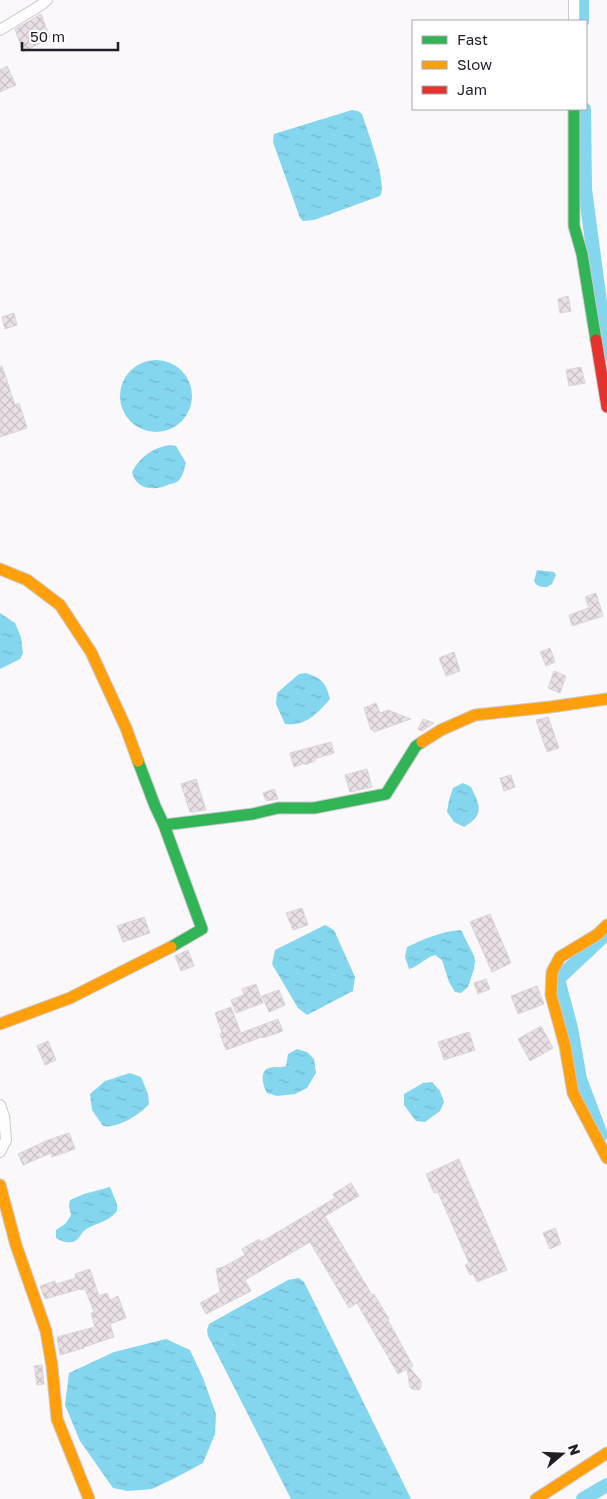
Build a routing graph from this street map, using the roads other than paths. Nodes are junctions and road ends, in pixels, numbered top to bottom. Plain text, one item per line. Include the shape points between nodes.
1 (47, 0) edge
2 (574, 0) edge
3 (574, 20) edge
4 (0, 30) edge
5 (574, 110) edge
6 (607, 407) edge
7 (0, 569) edge
8 (607, 699) edge
9 (164, 825) junction
10 (607, 925) edge
11 (0, 1024) edge
12 (0, 1105) edge
13 (0, 1152) edge
14 (607, 1158) edge
15 (0, 1185) edge
16 (607, 1453) edge
17 (89, 1499) edge
18 (536, 1499) edge

1 - 4 street
2 - 3 street
5 - 6 street via 574,226 582,254
7 - 9 street via 27,580 60,605 91,652 126,728
8 - 9 street via 475,715 441,730 416,746 386,794 314,808 278,808
9 - 11 street via 202,929 70,998
10 - 14 street via 560,957 552,972 551,995 573,1093
12 - 13 street via 6,1140
15 - 17 street via 16,1245 46,1331 57,1419
16 - 18 street

